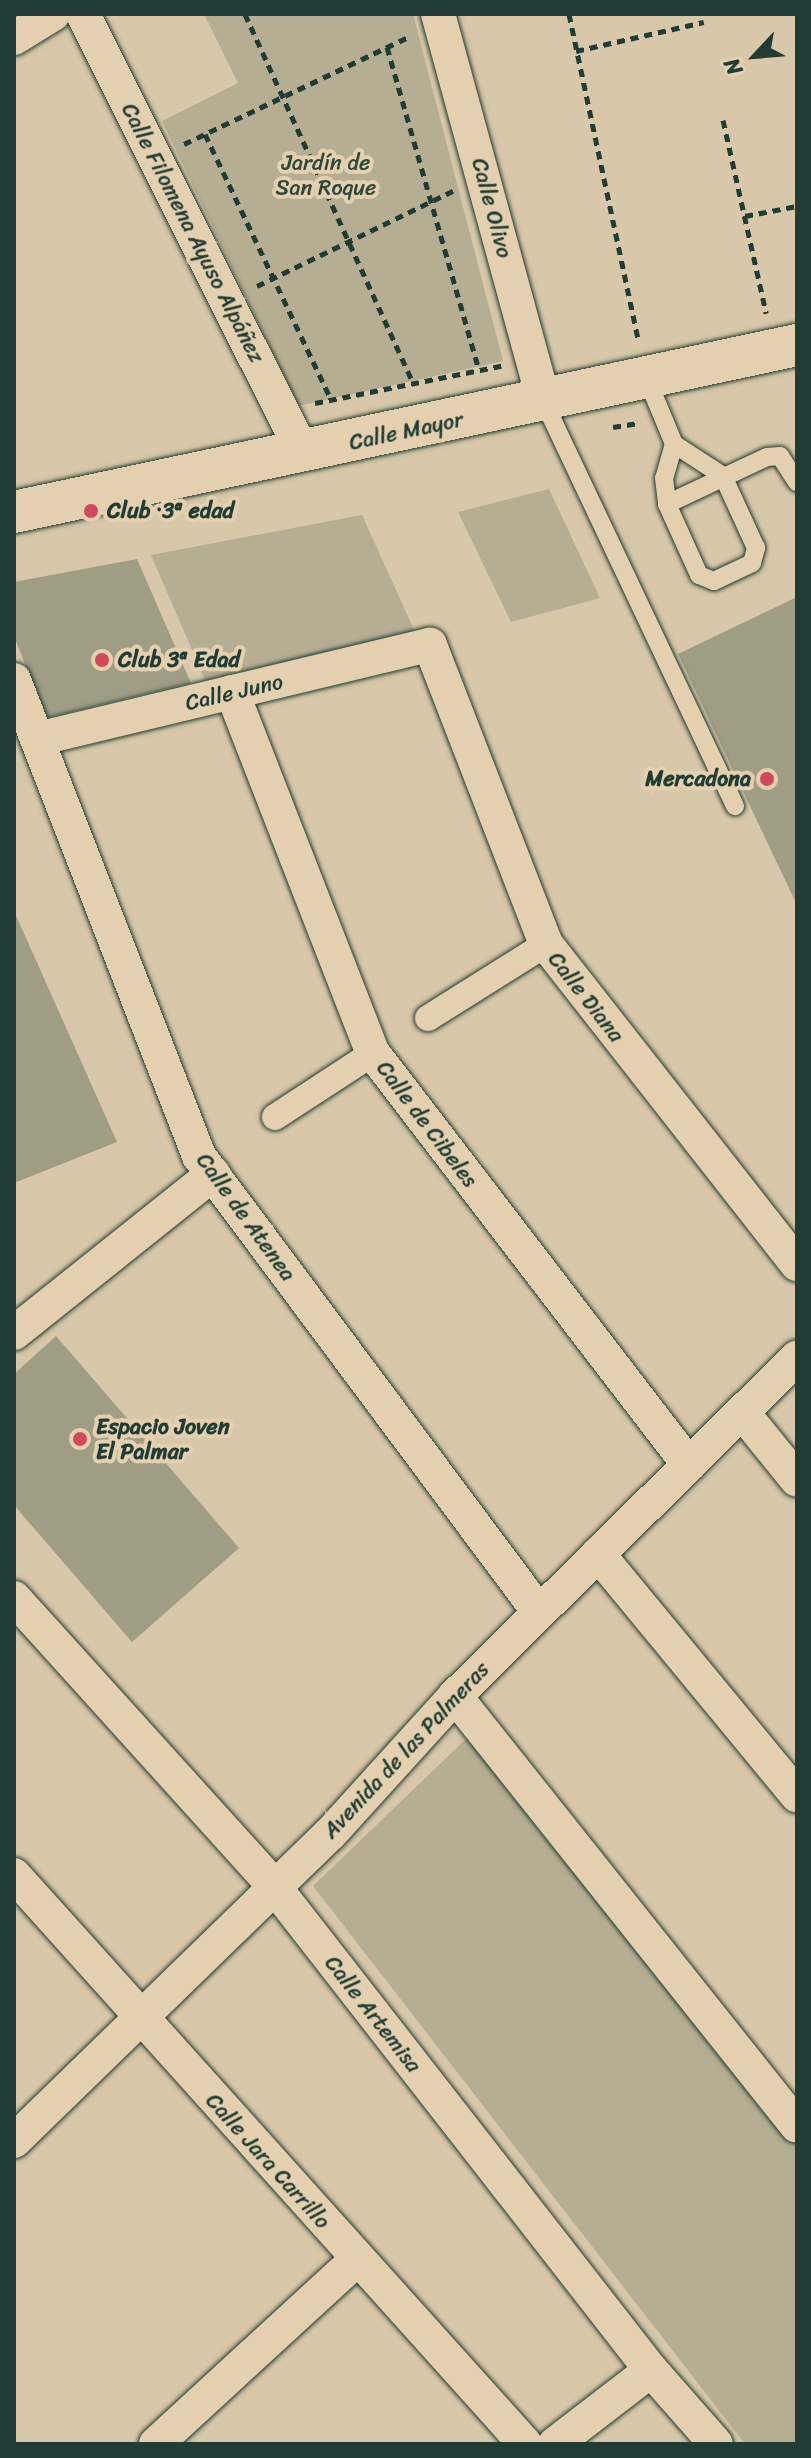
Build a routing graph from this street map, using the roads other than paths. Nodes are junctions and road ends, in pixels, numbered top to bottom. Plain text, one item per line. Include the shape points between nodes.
1 (53, 14) edge
2 (83, 14) edge
3 (428, 23) edge
4 (14, 38) edge
5 (786, 347) edge
6 (647, 379) junction
7 (544, 402) junction
8 (674, 444) junction
9 (302, 452) junction
10 (723, 476) junction
11 (797, 482) edge
12 (667, 504) junction
13 (14, 512) edge
14 (430, 645) joint
15 (14, 680) edge
16 (232, 692) junction
17 (37, 739) junction
18 (735, 806) dead end
19 (546, 944) junction
20 (428, 1018) dead end
21 (373, 1053) junction
22 (275, 1117) dead end
23 (213, 1174) junction
24 (797, 1264) edge
25 (14, 1333) edge
26 (797, 1358) edge
27 (742, 1412) junction
28 (689, 1465) junction
29 (797, 1480) edge
30 (598, 1554) junction
31 (14, 1598) edge
32 (539, 1612) junction
33 (455, 1696) junction
34 (797, 1795) edge
35 (14, 1875) edge
36 (273, 1885) junction
37 (140, 2016) junction
38 (796, 2127) edge
39 (14, 2141) edge
40 (356, 2260) junction
41 (651, 2370) junction
42 (156, 2444) edge
43 (525, 2444) edge
44 (555, 2444) edge
45 (716, 2444) edge

1 - 4 street
2 - 9 street, Calle Filomena Ayuso Alpáñez
3 - 7 street, Calle Olivo
5 - 6 street, Calle Mayor
6 - 7 street, Calle Mayor
6 - 8 lane
7 - 9 street, Calle Mayor
7 - 18 lane
8 - 10 lane
8 - 12 lane via 664,478
9 - 13 street, Calle Mayor
10 - 11 lane via 780,456
10 - 12 lane
10 - 12 lane via 756,548 752,563 706,581
14 - 16 street, Calle Juno
14 - 19 street, Calle Diana
15 - 17 street, Calle de Atenea
16 - 17 street, Calle Juno
16 - 21 street, Calle de Cibeles
17 - 23 street, Calle de Atenea via 199,1156
19 - 20 street
19 - 24 street, Calle Diana
21 - 22 street
21 - 28 street, Calle de Cibeles
23 - 25 street
23 - 32 street, Calle de Atenea
26 - 27 street, Avenida de las Palmeras
27 - 28 street, Avenida de las Palmeras
27 - 29 street
28 - 30 street, Avenida de las Palmeras
30 - 32 street, Avenida de las Palmeras
30 - 34 street
31 - 36 street, Calle Artemisa
32 - 33 street, Avenida de las Palmeras
33 - 36 street, Avenida de las Palmeras via 330,1834
33 - 38 street
35 - 37 street, Calle Jara Carrillo
36 - 37 street, Avenida de las Palmeras
36 - 41 street, Calle Artemisa
37 - 39 street, Avenida de las Palmeras
37 - 40 street, Calle Jara Carrillo
40 - 42 street
40 - 43 street, Calle Jara Carrillo
41 - 44 street
41 - 45 street, Calle Artemisa

